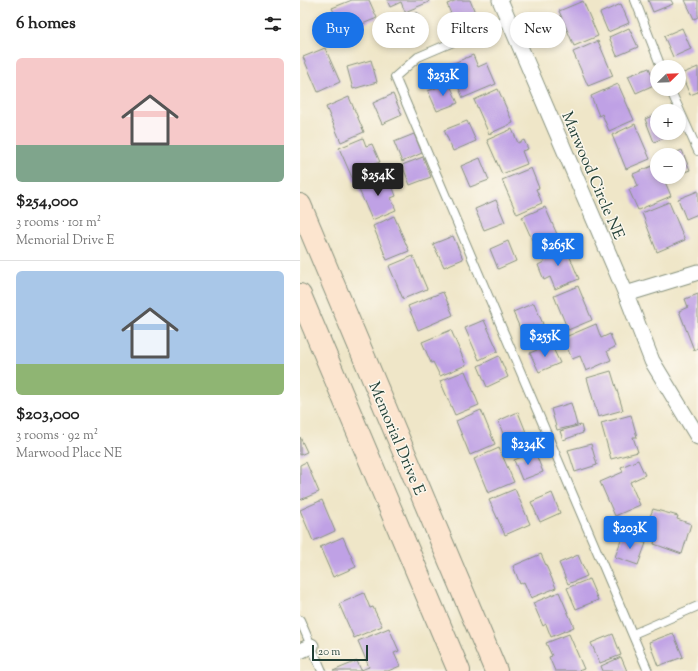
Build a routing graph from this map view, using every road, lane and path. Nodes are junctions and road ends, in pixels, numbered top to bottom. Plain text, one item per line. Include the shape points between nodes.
1 (500, 0) edge
2 (635, 0) edge
3 (508, 20) junction
4 (657, 60) edge
5 (673, 96) edge
6 (698, 151) edge
7 (300, 206) edge
8 (698, 272) edge
9 (626, 294) junction
10 (300, 295) edge
11 (698, 437) edge
12 (698, 606) edge
13 (300, 620) edge
14 (633, 634) junction
15 (306, 648) edge
16 (322, 671) edge
17 (458, 671) edge
18 (496, 671) edge
19 (648, 671) edge

1 - 3 street, Marwood Circle NE
2 - 4 lane
3 - 9 street, Marwood Circle NE
3 - 14 lane via 418,57 395,76
5 - 6 lane
7 - 18 main road, Memorial Drive E
8 - 9 street
9 - 11 street, Marwood Circle NE via 652,361
10 - 17 main road
12 - 14 lane
13 - 15 lane
14 - 19 lane
15 - 16 lane

